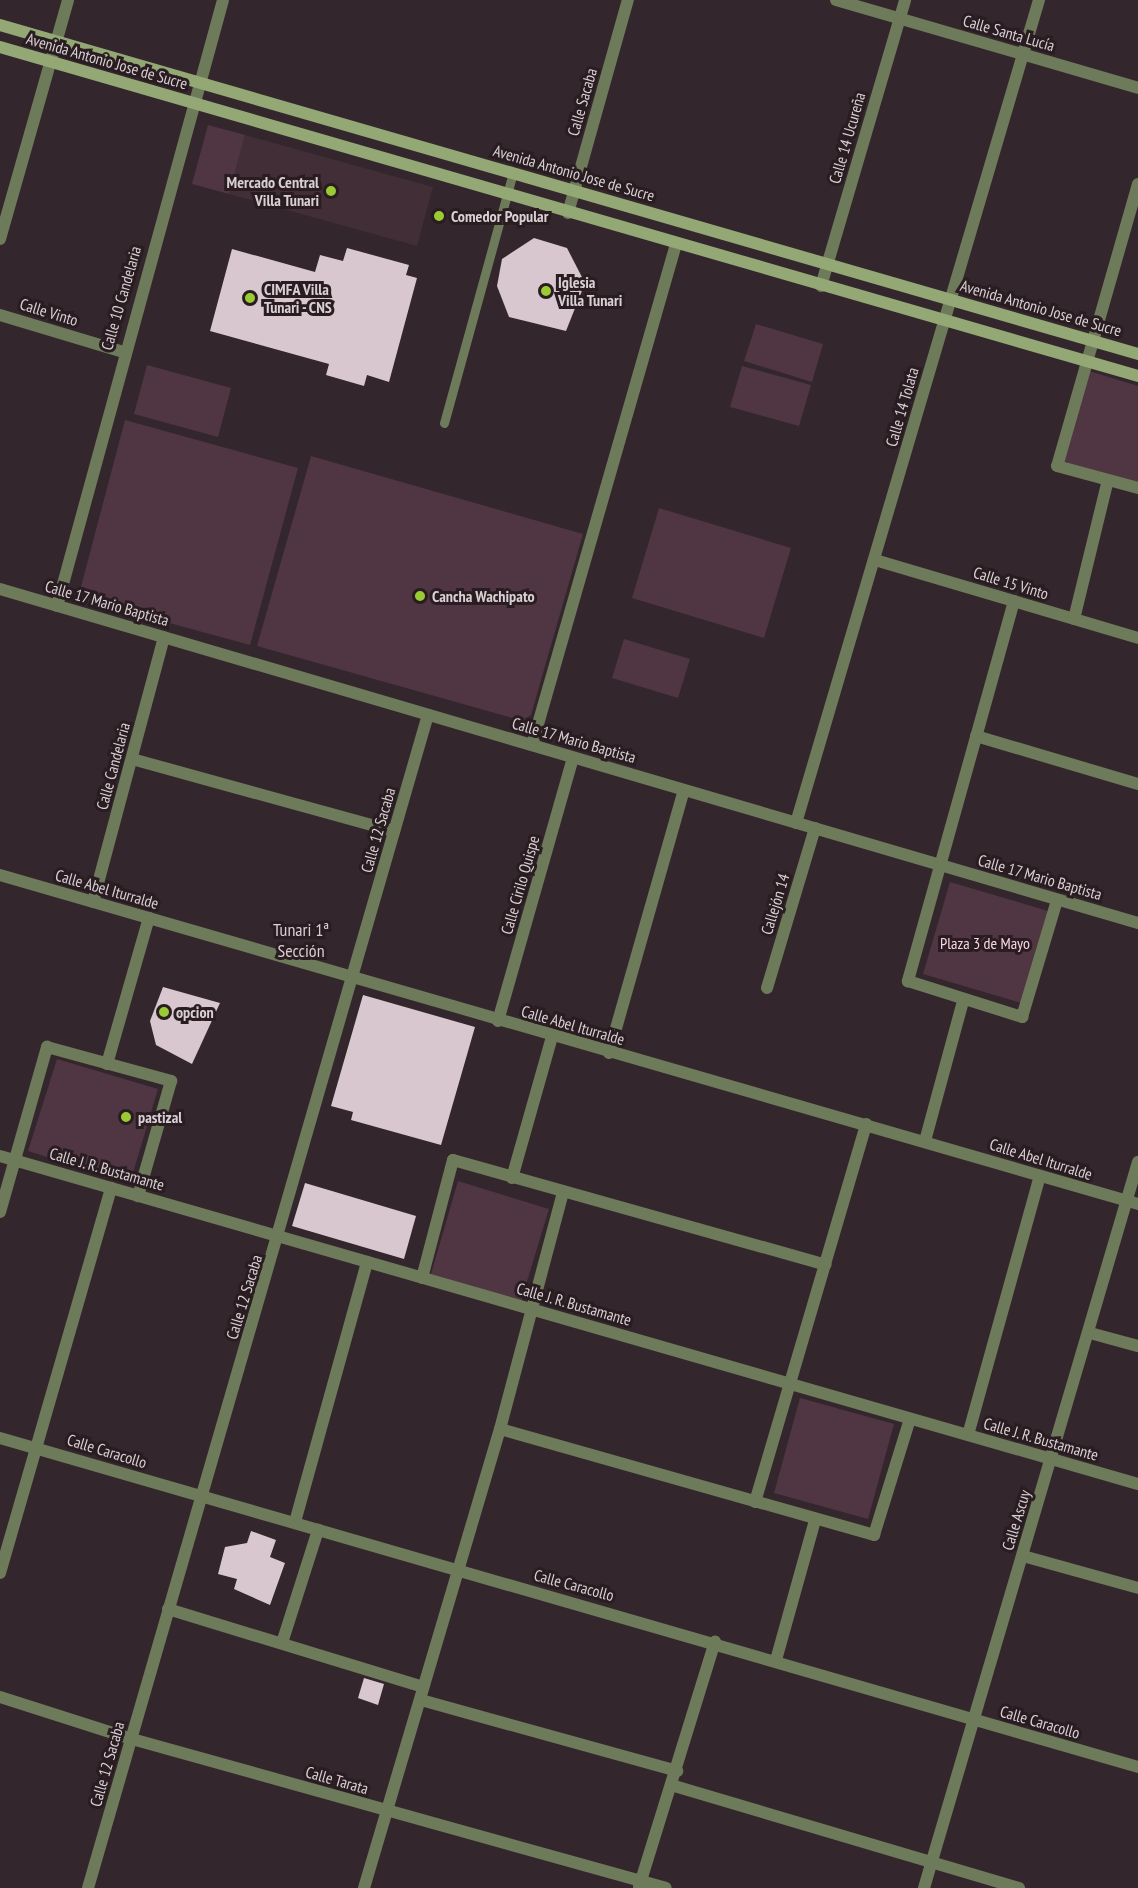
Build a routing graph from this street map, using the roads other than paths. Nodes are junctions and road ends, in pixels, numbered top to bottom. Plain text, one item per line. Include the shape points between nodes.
1 (68, 0) edge
2 (223, 0) edge
3 (628, 0) edge
4 (836, 0) edge
5 (905, 0) edge
6 (1039, 0) edge
7 (900, 18) junction
8 (0, 25) edge
9 (56, 41) junction
10 (0, 47) edge
11 (1024, 55) junction
12 (51, 62) junction
13 (201, 83) junction
14 (1138, 88) edge
15 (194, 104) junction
16 (513, 173) junction
17 (1138, 184) edge
18 (574, 190) junction
19 (507, 195) junction
20 (568, 213) junction
21 (0, 239) edge
22 (676, 244) junction
23 (828, 264) junction
24 (821, 286) junction
25 (953, 300) junction
26 (0, 315) edge
27 (944, 322) junction
28 (1094, 342) junction
29 (123, 352) junction
30 (1138, 354) edge
31 (1087, 362) junction
32 (1138, 376) edge
33 (444, 423) dead end
34 (1108, 480) junction
35 (1138, 488) edge
36 (875, 560) junction
37 (0, 589) edge
38 (1014, 601) junction
39 (57, 606) junction
40 (1074, 619) junction
41 (164, 637) junction
42 (1138, 638) edge
43 (428, 715) junction
44 (976, 736) junction
45 (532, 745) junction
46 (573, 758) junction
47 (132, 759) junction
48 (1138, 784) edge
49 (684, 790) junction
50 (796, 823) junction
51 (815, 828) junction
52 (394, 831) junction
53 (941, 866) junction
54 (0, 875) edge
55 (1057, 900) junction
56 (93, 902) junction
57 (149, 918) junction
58 (1138, 923) edge
59 (353, 979) junction
60 (767, 988) dead end
61 (963, 1000) junction
62 (498, 1022) junction
63 (552, 1036) junction
64 (609, 1053) junction
65 (107, 1064) junction
66 (866, 1124) junction
67 (925, 1141) junction
68 (0, 1156) edge
69 (14, 1160) junction
70 (1138, 1162) edge
71 (1040, 1176) junction
72 (512, 1178) junction
73 (111, 1188) junction
74 (563, 1193) junction
75 (138, 1196) junction
76 (1132, 1203) edge
77 (0, 1212) edge
78 (280, 1237) junction
79 (367, 1262) junction
80 (826, 1265) junction
81 (422, 1278) junction
82 (531, 1309) junction
83 (1090, 1333) junction
84 (1138, 1346) edge
85 (792, 1385) junction
86 (910, 1419) junction
87 (500, 1430) junction
88 (968, 1435) junction
89 (0, 1437) edge
90 (38, 1448) junction
91 (1053, 1460) junction
92 (1138, 1484) edge
93 (202, 1497) junction
94 (755, 1502) junction
95 (815, 1520) junction
96 (295, 1522) junction
97 (318, 1530) junction
98 (1023, 1556) junction
99 (458, 1571) junction
100 (0, 1573) edge
101 (1138, 1588) edge
102 (168, 1610) junction
103 (716, 1642) junction
104 (282, 1643) junction
105 (776, 1660) junction
106 (423, 1687) junction
107 (0, 1696) edge
108 (421, 1700) junction
109 (973, 1720) junction
110 (132, 1739) junction
111 (1138, 1767) edge
112 (677, 1771) junction
113 (672, 1785) junction
114 (386, 1811) junction
115 (931, 1862) junction
116 (640, 1884) edge
117 (88, 1888) edge
118 (364, 1888) edge
119 (666, 1888) edge
120 (924, 1888) edge
121 (1019, 1888) edge

1 - 9 street
2 - 13 street, Calle 10 Candelaria
3 - 18 street, Calle Sacaba
4 - 7 street, Calle Santa Lucía
5 - 7 street, Calle 14 Ucureña
6 - 11 street, Calle 14 Tolata
7 - 11 street, Calle Santa Lucía
7 - 23 street, Calle 14 Ucureña
8 - 9 main road, Avenida Antonio Jose de Sucre
9 - 12 street
9 - 13 main road, Avenida Antonio Jose de Sucre
10 - 12 main road, Avenida Antonio Jose de Sucre
11 - 14 street, Calle Santa Lucía
11 - 25 street, Calle 14 Tolata
12 - 15 main road, Avenida Antonio Jose de Sucre
12 - 21 street
13 - 15 street, Calle 10 Candelaria
13 - 16 main road, Avenida Antonio Jose de Sucre
15 - 19 main road, Avenida Antonio Jose de Sucre
15 - 29 street, Calle 10 Candelaria
16 - 18 main road, Avenida Antonio Jose de Sucre
16 - 19 lane
17 - 28 street
18 - 20 street, Calle Sacaba
18 - 23 main road, Avenida Antonio Jose de Sucre
19 - 20 main road, Avenida Antonio Jose de Sucre
19 - 33 lane
20 - 22 main road, Avenida Antonio Jose de Sucre
22 - 24 main road, Avenida Antonio Jose de Sucre
22 - 45 street
23 - 24 street, Calle 14 Ucureña
23 - 25 main road, Avenida Antonio Jose de Sucre
24 - 27 main road, Avenida Antonio Jose de Sucre
25 - 27 street, Calle 14 Tolata
25 - 28 main road, Avenida Antonio Jose de Sucre
26 - 29 street, Calle Vinto
27 - 31 main road, Avenida Antonio Jose de Sucre
27 - 36 street, Calle 14 Tolata
28 - 30 main road, Avenida Antonio Jose de Sucre
28 - 31 street
29 - 39 street, Calle 10 Candelaria
31 - 32 main road, Avenida Antonio Jose de Sucre
31 - 34 street via 1057,466
34 - 35 street
34 - 40 street
36 - 38 street, Calle 15 Vinto
36 - 50 street, Calle 14 Tolata
37 - 39 street, Calle 17 Mario Baptista
38 - 40 street, Calle 15 Vinto
38 - 44 street
39 - 41 street, Calle 17 Mario Baptista
40 - 42 street, Calle 15 Vinto
41 - 43 street, Calle 17 Mario Baptista
41 - 47 street, Calle Candelaria
43 - 45 street, Calle 17 Mario Baptista
43 - 52 street, Calle 12 Sacaba
44 - 48 street
44 - 53 street
45 - 46 street, Calle 17 Mario Baptista
46 - 49 street, Calle 17 Mario Baptista
46 - 62 street, Calle Cirilo Quispe
47 - 52 street
47 - 56 street, Calle Candelaria
49 - 50 street, Calle 17 Mario Baptista
49 - 64 street
50 - 51 street, Calle 17 Mario Baptista
51 - 53 street, Calle 17 Mario Baptista
51 - 60 street, Callejón 14
52 - 59 street, Calle 12 Sacaba
53 - 55 street, Calle 17 Mario Baptista
53 - 61 street via 908,981
54 - 56 street, Calle Abel Iturralde
55 - 58 street, Calle 17 Mario Baptista
55 - 61 street via 1022,1017
56 - 57 street, Calle Abel Iturralde
57 - 59 street, Calle Abel Iturralde
57 - 65 street
59 - 62 street, Calle Abel Iturralde
59 - 78 street, Calle 12 Sacaba
61 - 67 street
62 - 63 street, Calle Abel Iturralde
63 - 64 street, Calle Abel Iturralde
63 - 72 street
64 - 66 street, Calle Abel Iturralde
65 - 69 street via 47,1047
65 - 75 street via 171,1081
66 - 67 street, Calle Abel Iturralde
66 - 80 street
67 - 71 street, Calle Abel Iturralde
68 - 69 street, Calle J. R. Bustamante
69 - 73 street, Calle J. R. Bustamante
69 - 77 street
70 - 76 street, Calle Ascuy
71 - 76 street, Calle Abel Iturralde
71 - 88 street
72 - 74 street
72 - 81 street via 453,1161
73 - 75 street, Calle J. R. Bustamante
73 - 90 street
74 - 80 street
74 - 82 street
75 - 78 street, Calle J. R. Bustamante
76 - 83 street, Calle Ascuy
78 - 79 street, Calle J. R. Bustamante
78 - 93 street, Calle 12 Sacaba
79 - 81 street, Calle J. R. Bustamante
79 - 96 street
80 - 85 street
81 - 82 street, Calle J. R. Bustamante
82 - 85 street, Calle J. R. Bustamante
82 - 87 street
83 - 84 street
83 - 91 street, Calle Ascuy
85 - 86 street, Calle J. R. Bustamante
85 - 94 street
86 - 88 street, Calle J. R. Bustamante
86 - 95 street via 874,1535
87 - 94 street
87 - 99 street
88 - 91 street, Calle J. R. Bustamante
89 - 90 street, Calle Caracollo
90 - 93 street, Calle Caracollo
90 - 100 street
91 - 92 street, Calle J. R. Bustamante
91 - 98 street, Calle Ascuy
93 - 96 street, Calle Caracollo
93 - 102 street, Calle 12 Sacaba
94 - 95 street
95 - 105 street
96 - 97 street, Calle Caracollo
97 - 99 street, Calle Caracollo
97 - 104 street
98 - 101 street
98 - 109 street, Calle Ascuy
99 - 103 street, Calle Caracollo
99 - 106 street
102 - 104 street
102 - 110 street, Calle 12 Sacaba
103 - 105 street, Calle Caracollo
103 - 112 street
104 - 106 street
105 - 109 street, Calle Caracollo
106 - 108 street
107 - 110 street, Calle Tarata
108 - 112 street
108 - 114 street
109 - 111 street, Calle Caracollo
109 - 115 street, Calle Ascuy
110 - 114 street, Calle Tarata
110 - 117 street, Calle 12 Sacaba
112 - 113 street
113 - 115 street
113 - 116 street
114 - 116 street, Calle Tarata
114 - 118 street
115 - 120 street, Calle Ascuy
115 - 121 street
116 - 119 street, Calle Tarata

